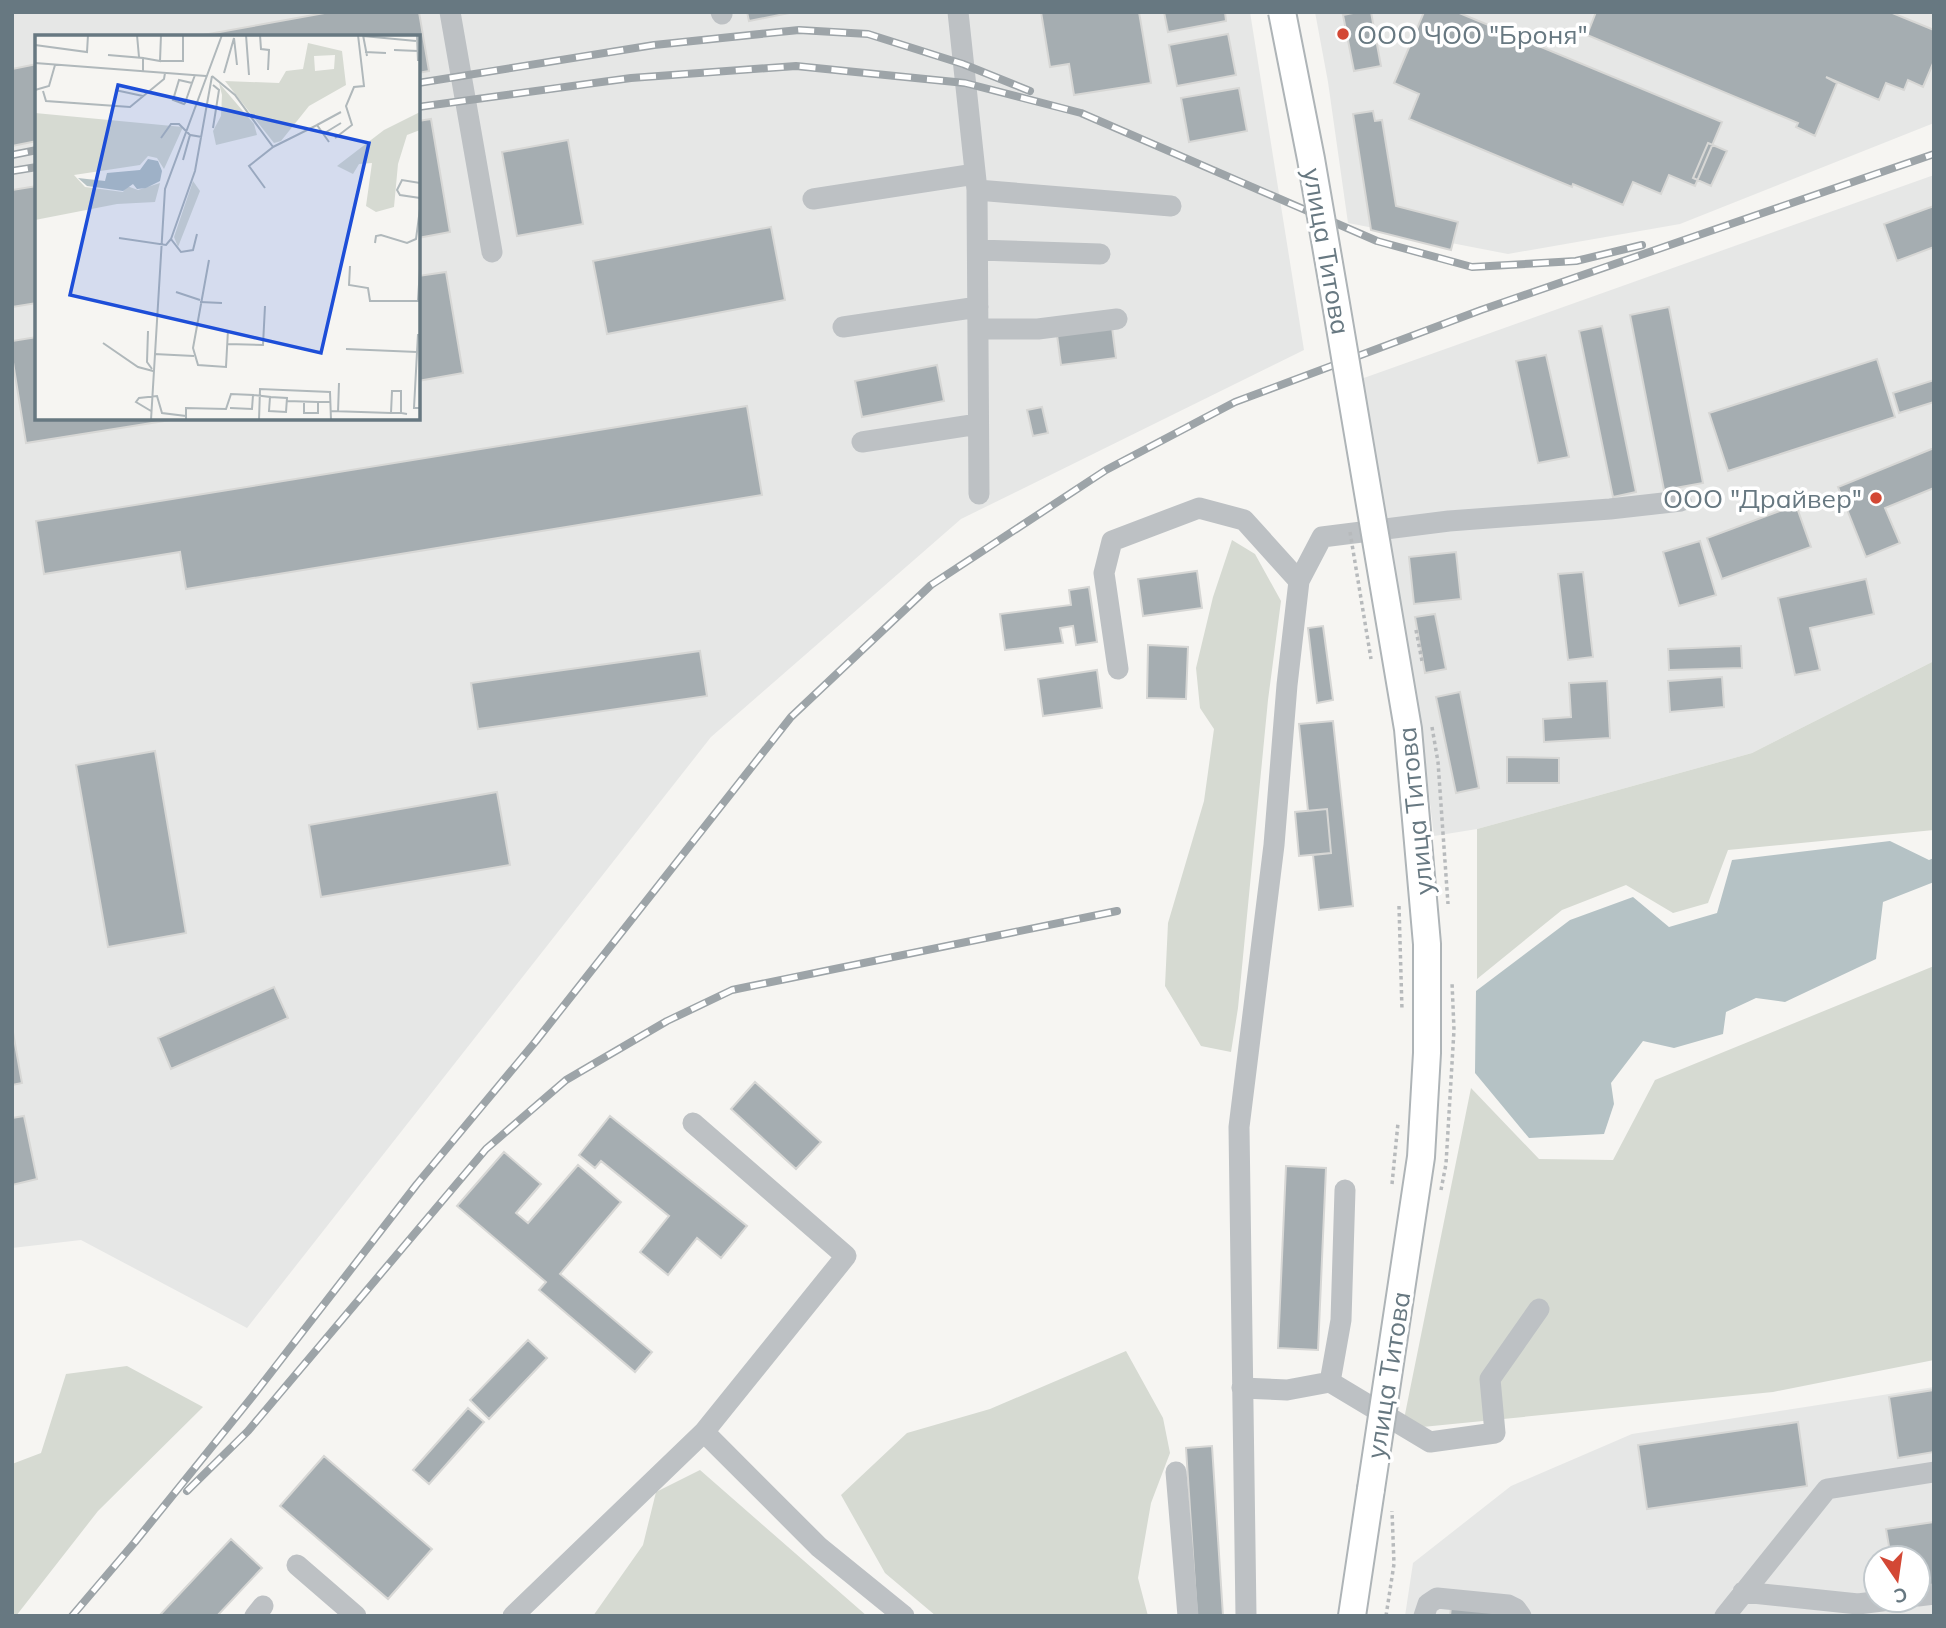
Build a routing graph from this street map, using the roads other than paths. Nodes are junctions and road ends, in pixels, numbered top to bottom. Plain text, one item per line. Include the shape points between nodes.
1 (450, 12) edge
2 (958, 12) edge
3 (1282, 12) edge
4 (976, 182) junction
5 (813, 199) dead end
6 (1171, 206) dead end
7 (978, 250) junction
8 (492, 253) dead end
9 (1100, 254) dead end
10 (978, 307) junction
11 (1117, 320) dead end
12 (843, 327) dead end
13 (978, 329) junction
14 (978, 424) junction
15 (862, 442) dead end
16 (978, 494) dead end
17 (1681, 501) dead end
18 (1299, 581) junction
19 (1118, 669) dead end
20 (693, 1123) dead end
21 (1345, 1190) dead end
22 (1539, 1309) dead end
23 (1330, 1382) junction
24 (1242, 1388) junction
25 (704, 1432) junction
26 (1176, 1472) dead end
27 (1934, 1472) edge
28 (297, 1565) dead end
29 (1744, 1592) junction
30 (1862, 1604) edge
31 (354, 1615) edge
32 (513, 1616) edge
33 (904, 1616) edge
34 (1188, 1616) edge
35 (1246, 1616) edge
36 (1352, 1616) edge
37 (1424, 1616) edge
38 (1521, 1616) edge
39 (1725, 1616) edge

1 - 8 lane
2 - 4 lane
3 - 36 main road, улица Титова, bridge via 1408,729 1427,944 1421,1157 1381,1496
4 - 5 lane
4 - 6 lane
4 - 7 lane
7 - 9 lane
7 - 10 lane
10 - 12 lane
10 - 13 lane
11 - 13 lane via 1038,329
13 - 14 lane
14 - 15 lane
14 - 16 lane
17 - 18 lane via 1322,537
18 - 19 lane via 1244,520 1199,508 1112,541 1104,573
18 - 24 lane via 1274,845 1239,1127
20 - 25 lane via 846,1256
21 - 23 lane via 1341,1320
22 - 23 lane via 1490,1379 1495,1433 1430,1443
23 - 24 lane via 1287,1390
24 - 35 lane
25 - 32 lane
25 - 33 lane via 819,1547
26 - 34 lane
27 - 29 lane via 1827,1489
28 - 31 lane
29 - 30 lane
29 - 39 lane
37 - 38 lane via 1432,1600 1444,1598 1508,1605

